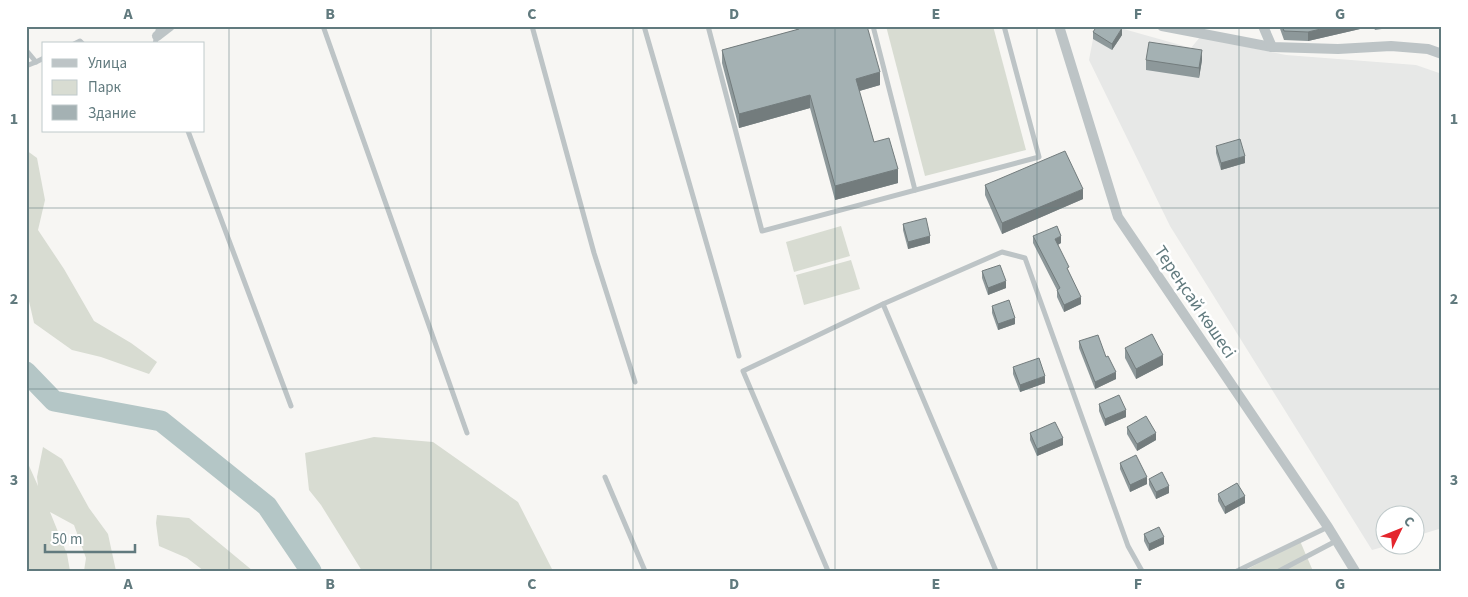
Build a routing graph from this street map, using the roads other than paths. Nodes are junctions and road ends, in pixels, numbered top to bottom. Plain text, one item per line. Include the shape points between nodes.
1 (170, 26) edge
2 (323, 26) edge
3 (532, 26) edge
4 (644, 26) edge
5 (708, 26) edge
6 (874, 26) edge
7 (1004, 26) edge
8 (1162, 26) edge
9 (1263, 26) edge
10 (1062, 27) edge
11 (157, 35) edge
12 (1272, 47) junction
13 (26, 50) edge
14 (1442, 54) edge
15 (42, 59) edge
16 (36, 62) junction
17 (26, 66) edge
18 (188, 132) edge
19 (916, 190) junction
20 (883, 304) junction
21 (739, 356) dead end
22 (635, 382) dead end
23 (290, 406) dead end
24 (467, 433) dead end
25 (605, 477) dead end
26 (1328, 527) junction
27 (1336, 541) junction
28 (645, 571) edge
29 (828, 571) edge
30 (996, 571) edge
31 (1142, 571) edge
32 (1237, 571) edge
33 (1279, 571) edge
34 (1355, 571) edge

1 - 11 street
2 - 24 lane
3 - 22 lane via 594,253
4 - 21 lane
5 - 19 lane via 762,230
6 - 19 lane
7 - 19 lane via 1039,157
8 - 12 street
9 - 12 street
10 - 26 street, Тереңсай көшесі via 1118,217
12 - 14 street via 1391,46 1428,49
13 - 16 lane
15 - 16 lane
16 - 17 lane
18 - 23 lane
20 - 29 lane via 743,371
20 - 30 lane
20 - 31 lane via 1002,252 1025,258 1128,546
25 - 28 lane
26 - 27 street, Тереңсай көшесі
26 - 32 lane
27 - 33 lane
27 - 34 street, Тереңсай көшесі

